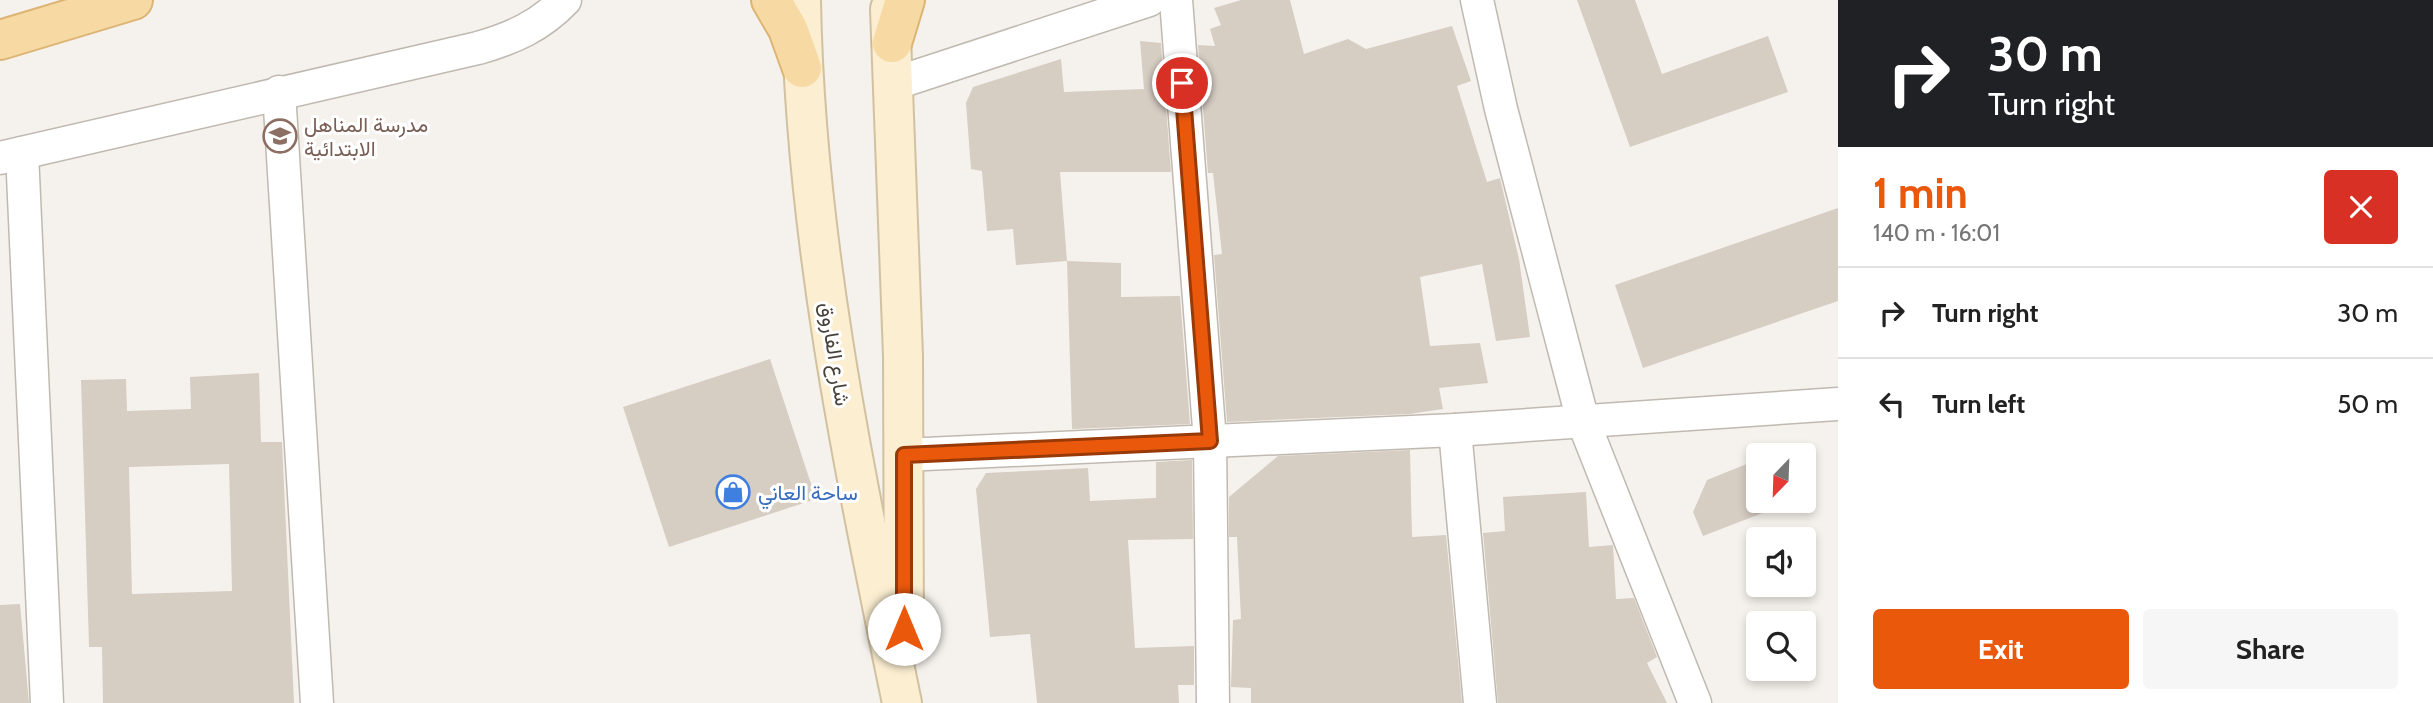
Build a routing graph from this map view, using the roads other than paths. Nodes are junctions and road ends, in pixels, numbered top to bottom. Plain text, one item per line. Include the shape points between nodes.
1 (133, 0) edge
2 (565, 0) edge
3 (771, 0) edge
4 (801, 0) edge
5 (890, 0) edge
6 (905, 0) edge
7 (1149, 0) edge
8 (1176, 0) edge
9 (1477, 0) edge
10 (0, 40) edge
11 (892, 43) junction
12 (802, 68) junction
13 (894, 84) junction
14 (279, 92) junction
15 (11, 155) edge
16 (1838, 404) edge
17 (1583, 421) junction
18 (1455, 430) junction
19 (1210, 441) junction
20 (904, 455) junction
21 (47, 703) edge
22 (317, 703) edge
23 (903, 703) edge
24 (1213, 703) edge
25 (1480, 703) edge
26 (1695, 703) edge

1 - 10 main road
2 - 14 street via 549,17 516,37
3 - 12 main road
4 - 12 main road, شارع الفاروق
5 - 11 main road, شارع الفاروق
6 - 11 main road
7 - 13 street
8 - 19 street
9 - 17 street
11 - 13 main road, شارع الفاروق
12 - 23 main road, شارع الفاروق via 811,186 832,334 852,459
13 - 20 main road, شارع الفاروق
14 - 15 street
14 - 22 street
15 - 21 street
16 - 17 street
17 - 18 street
17 - 26 street
18 - 19 street
18 - 25 street
19 - 20 street
19 - 24 street
20 - 23 main road, شارع الفاروق

